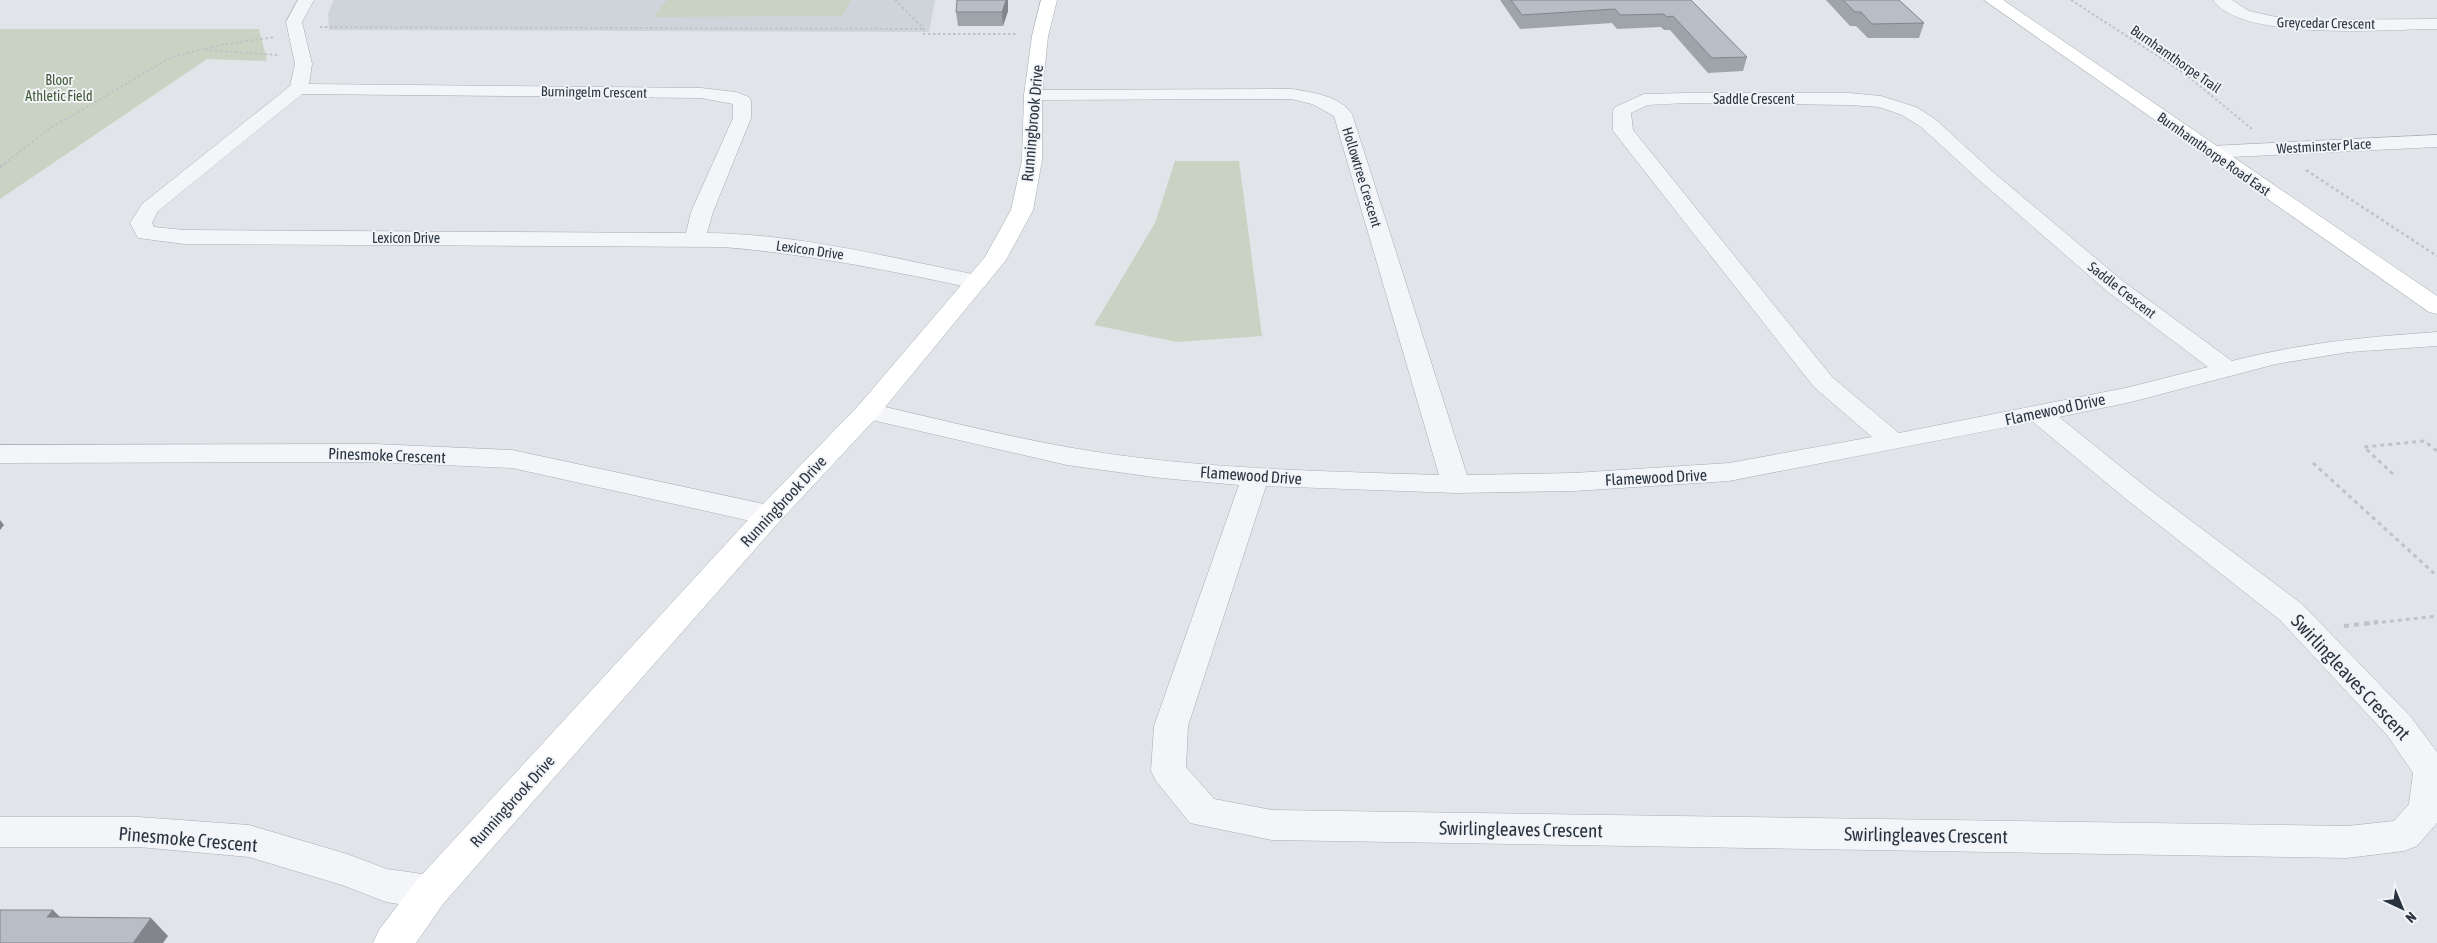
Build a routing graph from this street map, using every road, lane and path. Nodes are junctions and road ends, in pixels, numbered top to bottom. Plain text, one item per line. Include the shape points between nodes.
1 (306, 0) edge
2 (895, 0) edge
3 (1049, 0) edge
4 (1992, 0) edge
5 (2071, 0) edge
6 (2221, 0) edge
7 (2437, 24) edge
8 (924, 29) junction
9 (297, 33) junction
10 (1040, 36) junction
11 (202, 50) junction
12 (303, 55) junction
13 (298, 88) junction
14 (1032, 95) junction
15 (2259, 134) dead end
16 (2437, 141) edge
17 (2211, 152) junction
18 (0, 167) edge
19 (2304, 169) dead end
20 (694, 239) junction
21 (2437, 256) edge
22 (977, 282) junction
23 (2437, 307) edge
24 (2437, 339) edge
25 (2230, 370) junction
26 (868, 411) junction
27 (2038, 413) junction
28 (1894, 442) junction
29 (2437, 451) edge
30 (0, 454) edge
31 (2313, 463) dead end
32 (2394, 474) dead end
33 (1255, 477) junction
34 (1456, 484) junction
35 (768, 515) junction
36 (2437, 576) edge
37 (2437, 616) edge
38 (2309, 630) junction
39 (0, 832) edge
40 (430, 892) junction
41 (393, 943) edge

1 - 9 street via 294,22
2 - 8 path
3 - 10 street, Runningbrook Drive
4 - 17 street, Burnhamthorpe Road East
5 - 15 path, Burnhamthorpe Trail via 2184,73
6 - 7 street, Greycedar Crescent via 2244,15 2290,25
8 - 9 path via 324,26
8 - 10 path via 924,34
9 - 11 path
9 - 12 street
10 - 14 street, Runningbrook Drive
11 - 12 path
11 - 18 path via 172,57 138,76 49,129
12 - 13 street via 304,77
13 - 20 street, Burningelm Crescent via 730,96 742,101 742,118 702,212
13 - 20 street, Lexicon Drive via 149,208 141,223 146,234 184,237
14 - 22 street, Runningbrook Drive via 1032,160 1022,210 995,260
14 - 34 street, Hollowtree Crescent via 1291,94 1332,104 1343,114
16 - 17 street, Westminster Place
17 - 23 street, Burnhamthorpe Road East
19 - 21 path
20 - 22 street, Lexicon Drive via 782,245 843,254
22 - 26 street, Runningbrook Drive
24 - 25 street, Flamewood Drive via 2349,345 2276,357
25 - 27 street, Flamewood Drive
25 - 28 street, Saddle Crescent via 2116,287 1928,123 1909,111 1881,102 1850,99 1716,98 1644,100 1622,111 1623,131 1823,382
26 - 33 street, Flamewood Drive via 1067,456
26 - 35 street, Runningbrook Drive
27 - 28 street, Flamewood Drive
27 - 38 street, Swirlingleaves Crescent via 2291,612
28 - 34 street, Flamewood Drive via 1729,472 1574,482
29 - 32 path via 2424,441 2364,447
30 - 35 street, Pinesmoke Crescent via 375,452 512,460
31 - 36 path
33 - 34 street, Flamewood Drive
33 - 38 street, Swirlingleaves Crescent via 1171,726 1168,771 1204,812 1272,825 2347,842 2404,835 2426,810 2431,770 2399,726
35 - 40 street, Runningbrook Drive
37 - 38 path
39 - 40 street, Pinesmoke Crescent via 139,832 250,841 386,885
40 - 41 street, Runningbrook Drive

